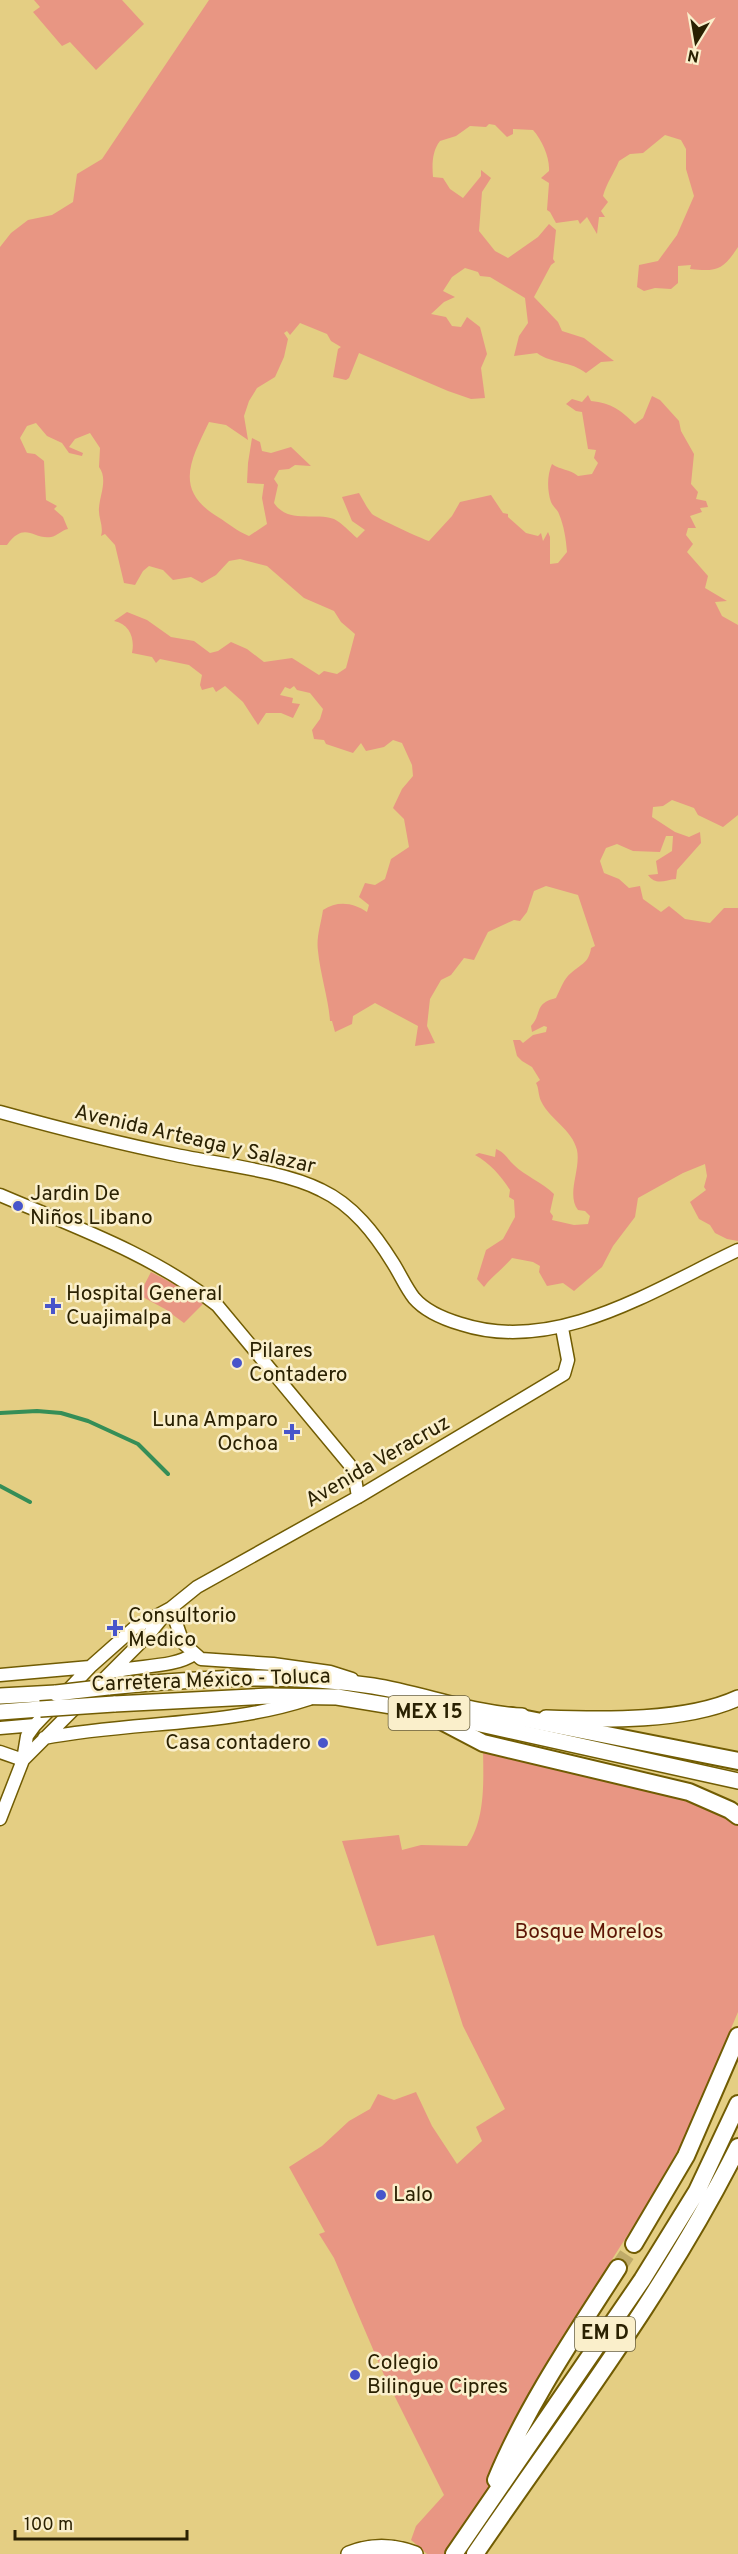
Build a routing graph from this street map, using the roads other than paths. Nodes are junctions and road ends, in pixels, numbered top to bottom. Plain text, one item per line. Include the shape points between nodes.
1 (0, 1112) edge
2 (0, 1195) edge
3 (738, 1250) edge
4 (562, 1328) junction
5 (358, 1497) junction
6 (171, 1608) junction
7 (194, 1654) junction
8 (90, 1667) junction
9 (0, 1675) edge
10 (110, 1680) junction
11 (375, 1686) junction
12 (0, 1696) edge
13 (319, 1696) junction
14 (738, 1698) edge
15 (80, 1704) junction
16 (422, 1711) junction
17 (0, 1712) edge
18 (512, 1716) junction
19 (35, 1725) junction
20 (0, 1728) edge
21 (90, 1729) junction
22 (44, 1738) junction
23 (0, 1752) edge
24 (23, 1760) junction
25 (738, 1761) edge
26 (738, 1781) edge
27 (0, 1783) edge
28 (7, 1798) junction
29 (738, 1816) edge
30 (0, 1819) edge
31 (738, 2036) edge
32 (738, 2104) edge
33 (738, 2147) edge
34 (634, 2244) tunnel mouth
35 (618, 2268) tunnel mouth
36 (483, 2511) junction
37 (349, 2554) edge
38 (415, 2554) edge
39 (454, 2554) edge
40 (474, 2554) edge

1 - 4 street, Avenida Arteaga y Salazar via 147,1149 276,1175 321,1189 352,1210 379,1241 413,1298 426,1309 472,1328 527,1332
2 - 5 street via 124,1248 190,1284 217,1305 349,1464
3 - 4 street, Avenida Arteaga y Salazar via 612,1310
4 - 5 street, Avenida Veracruz via 568,1360 564,1374
5 - 6 street, Avenida Veracruz via 197,1587
6 - 7 street via 183,1643
6 - 8 street, Avenida Veracruz via 134,1628
6 - 10 street, Avenida Veracruz
7 - 10 street via 175,1663 132,1667
7 - 11 street via 201,1659 330,1672
8 - 9 street
8 - 19 street, Avenida Veracruz
10 - 11 main road, Carretera México - Toluca / MEX 15 via 166,1682 266,1677
10 - 12 main road, Carretera México - Toluca / MEX 15, bridge via 56,1693
10 - 15 street, Avenida Veracruz
11 - 18 main road, Carretera México - Toluca / MEX 15
13 - 16 main road, Carretera México - Toluca / MEX 15
13 - 17 main road, Carretera México - Toluca / MEX 15, bridge via 193,1699
13 - 21 street via 276,1710 244,1715
14 - 18 main road, Carretera México - Toluca / MEX 15 via 670,1715 594,1720
15 - 21 street via 78,1719
15 - 22 street, Avenida Veracruz
16 - 26 main road, Carretera México - Toluca / MEX 15
16 - 29 highway via 483,1743 690,1792
18 - 25 highway
19 - 20 street
19 - 24 street, Avenida Veracruz via 27,1736
21 - 22 street
22 - 24 street, Avenida Veracruz
23 - 24 street
24 - 28 street, Avenida Veracruz
27 - 28 street
28 - 30 street, Avenida Veracruz
31 - 34 highway via 686,2156
32 - 36 highway, EM D via 697,2191 642,2280
33 - 40 highway, EM D via 708,2207 642,2311
35 - 36 highway via 508,2450
36 - 39 highway, EM D
37 - 38 main road via 374,2547

